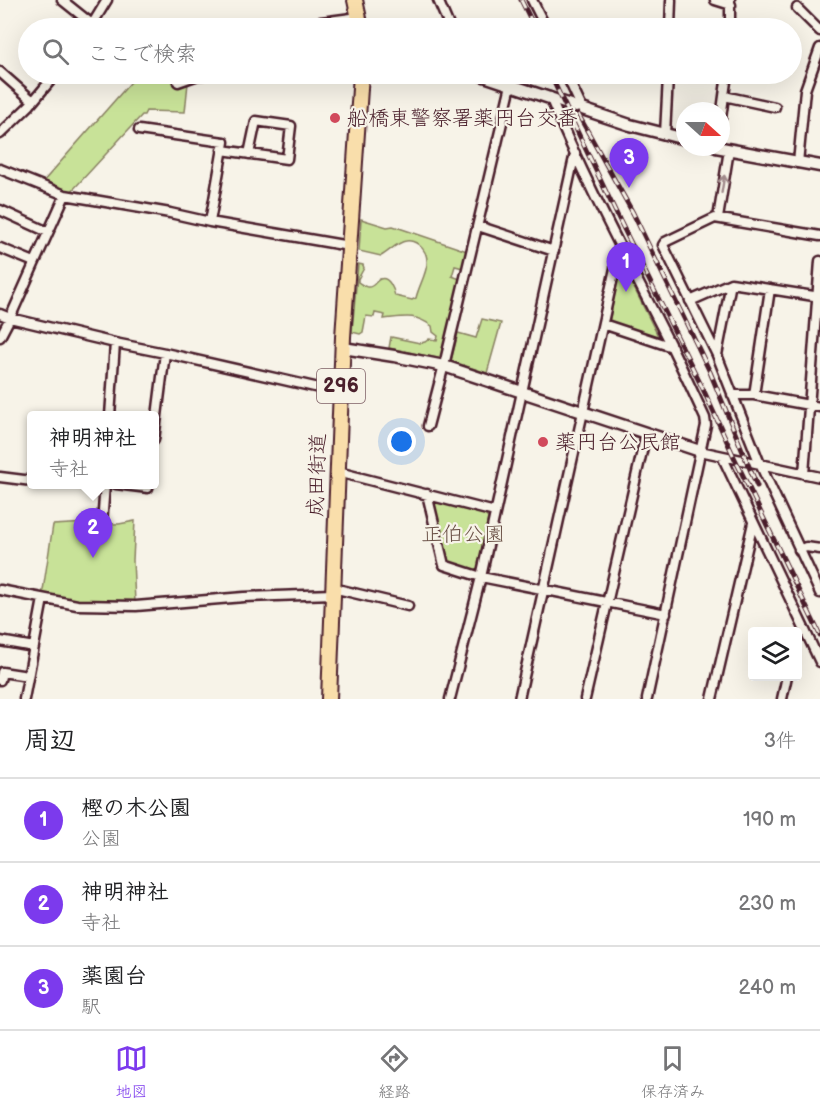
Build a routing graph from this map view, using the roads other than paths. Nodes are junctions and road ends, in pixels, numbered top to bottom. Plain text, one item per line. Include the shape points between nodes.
1 (62, 0) edge
2 (106, 0) edge
3 (355, 0) edge
4 (438, 0) edge
5 (532, 0) edge
6 (671, 0) edge
7 (715, 0) edge
8 (730, 3) edge
9 (797, 8) dead end
10 (82, 18) edge
11 (96, 18) edge
12 (359, 18) edge
13 (446, 18) edge
14 (541, 18) edge
15 (670, 18) edge
16 (820, 31) edge
17 (820, 48) edge
18 (0, 72) edge
19 (47, 84) edge
20 (360, 84) edge
21 (508, 84) edge
22 (571, 84) edge
23 (668, 84) edge
24 (726, 84) edge
25 (511, 85) junction
26 (724, 96) junction
27 (550, 97) junction
28 (33, 101) junction
29 (723, 102) edge
30 (775, 107) dead end
31 (582, 108) junction
32 (139, 130) dead end
33 (0, 134) edge
34 (665, 134) junction
35 (676, 137) edge
36 (222, 150) junction
37 (730, 150) edge
38 (575, 153) junction
39 (249, 154) junction
40 (728, 156) edge
41 (798, 163) junction
42 (820, 166) edge
43 (0, 169) edge
44 (65, 195) junction
45 (0, 210) edge
46 (718, 218) junction
47 (210, 222) junction
48 (478, 226) junction
49 (48, 232) junction
50 (820, 236) edge
51 (349, 246) junction
52 (620, 246) junction
53 (0, 248) edge
54 (554, 251) junction
55 (820, 261) edge
56 (34, 262) junction
57 (731, 283) junction
58 (770, 289) junction
59 (818, 297) edge
60 (690, 301) junction
61 (0, 314) edge
62 (10, 318) junction
63 (603, 324) junction
64 (0, 337) edge
65 (115, 343) junction
66 (672, 347) junction
67 (343, 348) junction
68 (165, 353) junction
69 (717, 355) junction
70 (444, 366) junction
71 (341, 393) junction
72 (522, 393) junction
73 (732, 395) junction
74 (754, 395) junction
75 (809, 406) junction
76 (820, 407) edge
77 (110, 411) edge
78 (158, 411) edge
79 (583, 412) junction
80 (428, 426) dead end
81 (646, 434) junction
82 (700, 451) junction
83 (722, 456) junction
84 (760, 464) junction
85 (338, 472) junction
86 (804, 474) junction
87 (0, 477) edge
88 (820, 477) edge
89 (27, 481) edge
90 (105, 489) edge
91 (427, 494) junction
92 (495, 512) junction
93 (753, 523) junction
94 (102, 524) dead end
95 (820, 549) edge
96 (799, 550) junction
97 (481, 577) junction
98 (0, 590) edge
99 (544, 590) junction
100 (333, 591) junction
101 (820, 593) edge
102 (43, 599) junction
103 (607, 602) junction
104 (408, 606) dead end
105 (666, 614) junction
106 (800, 620) junction
107 (798, 627) edge
108 (0, 640) edge
109 (34, 647) junction
110 (820, 662) edge
111 (28, 676) junction
112 (0, 680) edge
113 (786, 681) edge
114 (24, 699) edge
115 (329, 699) edge
116 (450, 699) edge
117 (519, 699) edge
118 (585, 699) edge
119 (648, 699) edge
120 (712, 699) edge
121 (782, 699) edge

1 - 10 street
2 - 11 street
3 - 12 highway
4 - 13 street
5 - 14 street
6 - 15 street
7 - 8 street
9 - 16 street
17 - 41 street via 805,90
18 - 28 street
19 - 28 street
20 - 51 highway, 成田街道 / 296
21 - 25 street
22 - 31 street
23 - 34 street
24 - 26 street
25 - 27 street
25 - 48 street
26 - 29 street
26 - 30 street
27 - 31 street
27 - 38 street
28 - 33 street
31 - 34 street
32 - 36 street via 224,142
34 - 35 street
36 - 39 street
36 - 47 street
37 - 41 street
38 - 52 street
38 - 54 street
39 - 39 street via 256,121 291,126 287,159
46 -> 40 street
41 - 42 street
43 - 44 street
44 - 47 street
44 - 49 street
45 - 49 street
46 - 50 street
46 - 60 street via 663,245
47 - 51 street
48 - 54 street
48 - 70 street
49 - 56 street
51 - 67 highway, 成田街道 / 296
52 - 63 street
52 - 66 street
53 - 56 street
54 - 72 street
55 - 59 street
56 - 62 street
57 - 58 street
57 - 60 street
57 - 69 street
58 - 59 street
58 - 74 street
59 - 75 street
60 - 69 street
61 - 62 street
62 - 64 street
62 - 65 street
63 - 66 street
63 - 79 street
65 - 68 street
65 - 77 street
66 - 82 street via 705,418
67 - 70 street
67 - 71 highway, 成田街道 / 296
68 - 71 street
68 - 78 street
69 - 73 street
70 - 72 street
70 - 80 street
71 - 85 highway, 成田街道 / 296
72 - 79 street
72 - 92 street
73 - 74 street
73 - 84 street
74 - 75 street
75 - 76 street
75 - 86 street
79 - 81 street
79 - 99 street
81 - 82 street
81 - 103 street
82 - 83 street
82 - 105 street
83 - 84 street
83 - 93 street
84 - 86 street
84 - 96 street
85 - 91 street
85 - 100 highway, 成田街道 / 296
86 - 88 street
87 - 89 street
90 - 94 street
91 - 92 street
91 - 97 street via 444,566
92 - 97 street
93 - 106 street
93 - 120 street
95 - 96 street
96 - 101 street
97 - 99 street
97 - 116 street
98 - 102 street
99 - 103 street
99 - 117 street
100 - 102 street via 136,606 77,605
100 - 104 street
100 - 115 highway, 成田街道 / 296
102 - 109 street
103 - 105 street
103 - 118 street
105 - 119 street
106 - 107 street
106 - 110 street
108 - 109 street
109 - 111 street
111 - 112 street via 2,672
111 - 114 street
113 - 121 street

